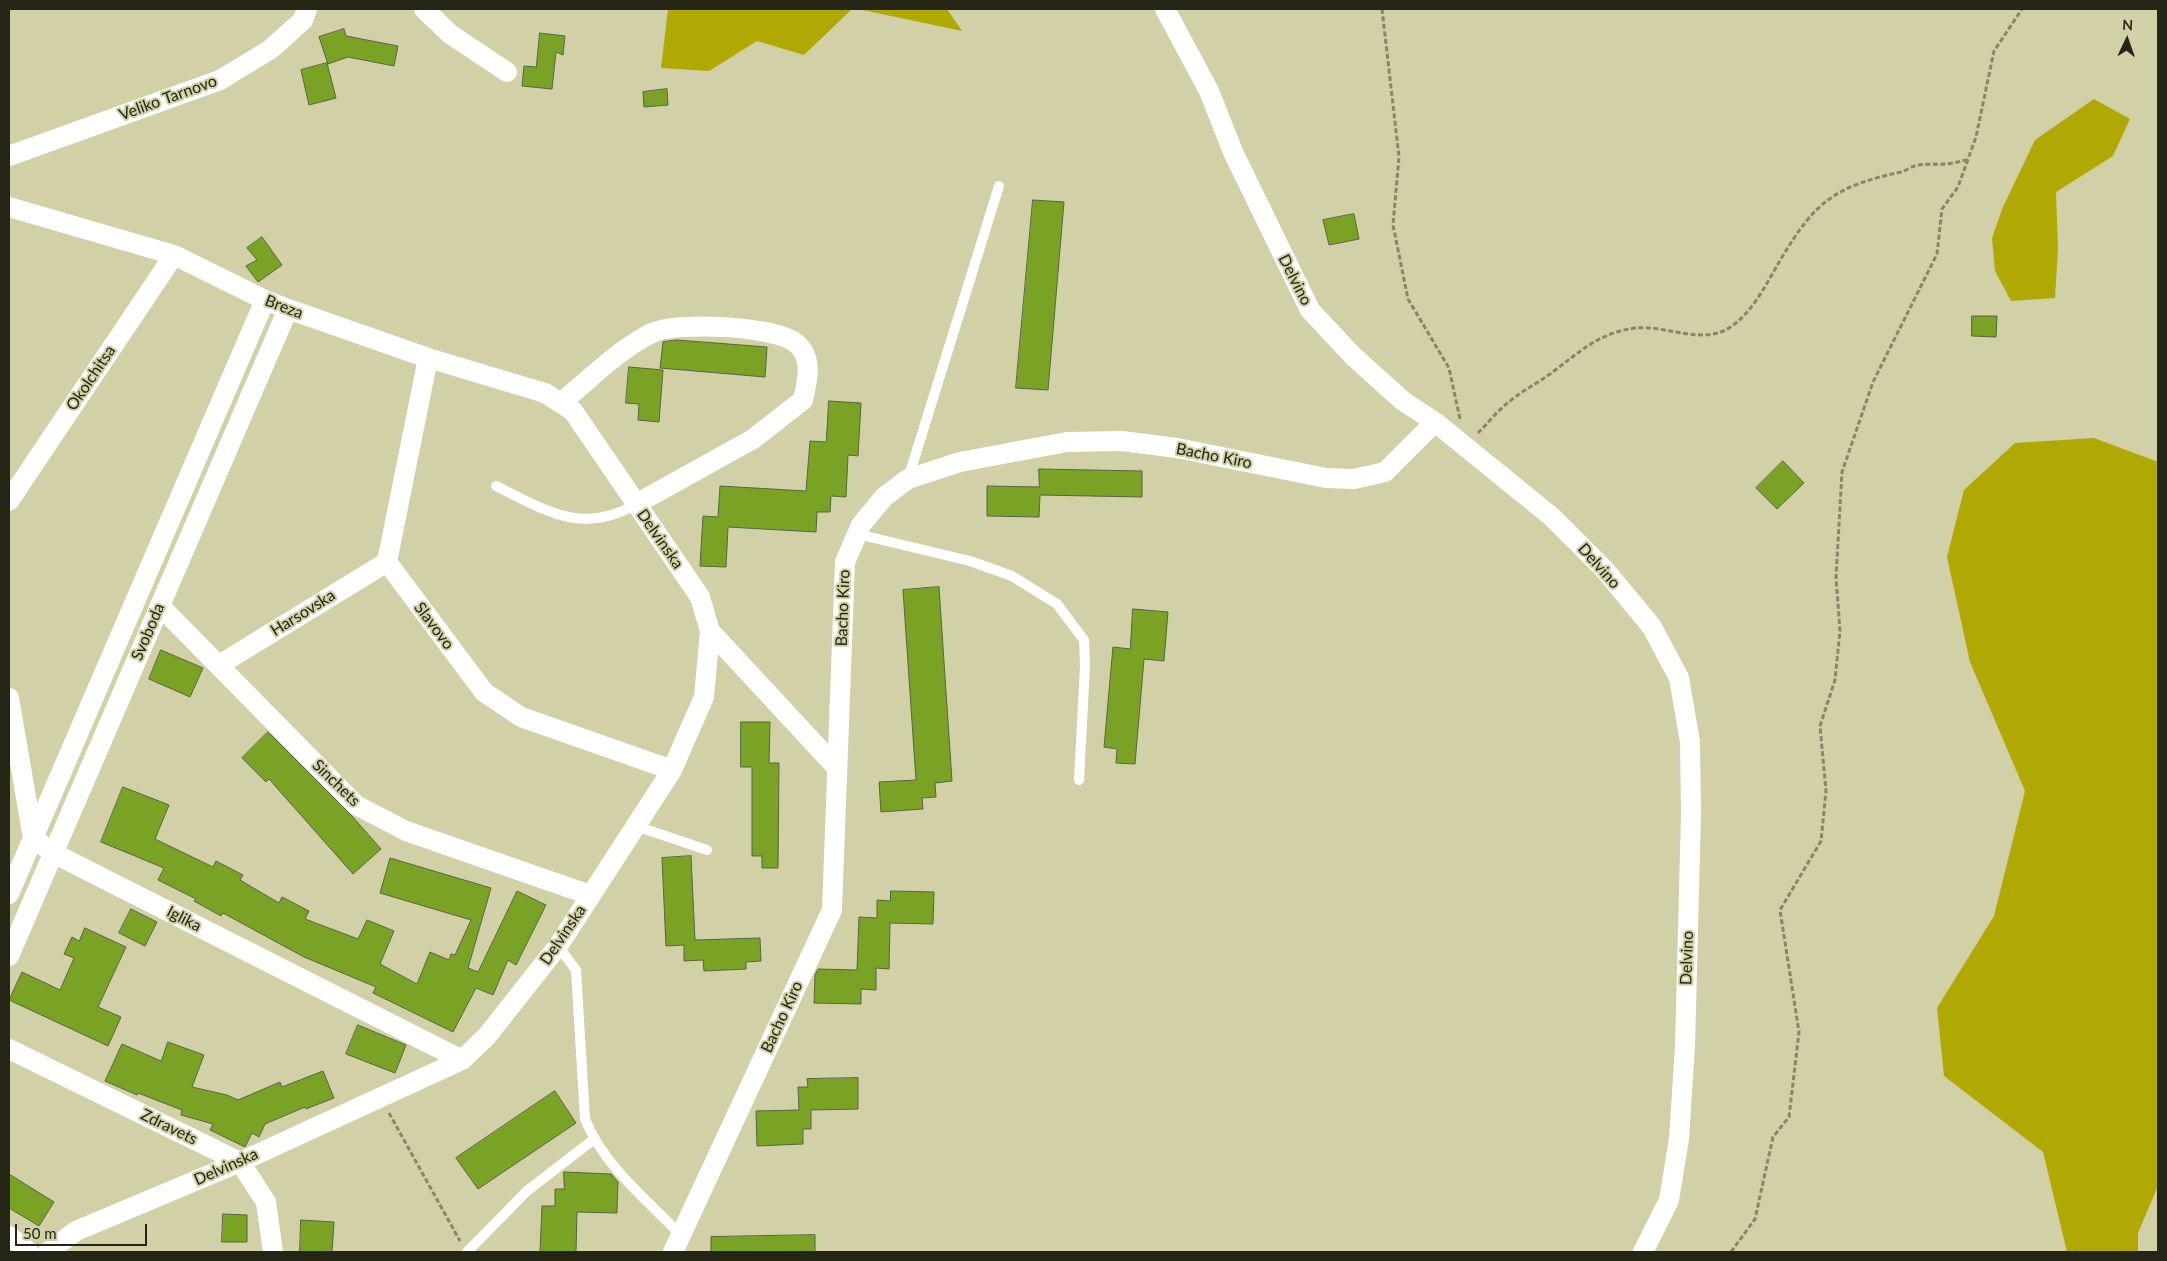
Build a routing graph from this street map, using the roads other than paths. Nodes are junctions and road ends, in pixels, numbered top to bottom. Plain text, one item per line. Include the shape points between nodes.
1 (307, 9) edge
2 (424, 9) edge
3 (1165, 9) edge
4 (507, 72) dead end
5 (9, 156) edge
6 (999, 186) dead end
7 (9, 207) edge
8 (174, 255) junction
9 (265, 300) junction
10 (288, 308) junction
11 (428, 358) junction
12 (562, 402) junction
13 (1435, 422) junction
14 (908, 479) junction
15 (496, 486) dead end
16 (9, 501) edge
17 (636, 504) junction
18 (857, 534) junction
19 (387, 562) junction
20 (160, 606) junction
21 (710, 631) junction
22 (219, 665) junction
23 (9, 698) edge
24 (837, 768) junction
25 (672, 770) junction
26 (1079, 780) dead end
27 (636, 826) junction
28 (33, 838) junction
29 (707, 850) dead end
30 (53, 852) junction
31 (9, 894) edge
32 (590, 895) junction
33 (558, 946) junction
34 (9, 956) edge
35 (9, 1049) edge
36 (462, 1060) junction
37 (593, 1140) junction
38 (240, 1162) junction
39 (9, 1236) edge
40 (677, 1243) edge
41 (464, 1248) edge
42 (30, 1252) edge
43 (48, 1252) edge
44 (273, 1252) edge
45 (1643, 1252) edge

1 - 5 street, Veliko Tarnovo via 303,20 271,50 220,80
2 - 4 street via 450,34
3 - 13 street, Delvino via 1208,91 1233,152 1310,310 1403,402
6 - 14 lane
7 - 8 street, Breza
8 - 9 street, Breza
8 - 16 street, Okolchitsa
9 - 10 street, Breza
9 - 28 street, Svoboda
10 - 11 street, Breza
10 - 20 street, Svoboda
11 - 12 street, Breza via 546,393
11 - 19 street
12 - 17 street, Delvinska via 573,411
12 - 17 street via 625,350 653,332 674,326 745,328 776,335 796,343 807,358 808,376 803,400 752,439
13 - 14 street, Bacho Kiro via 1385,472 1354,479 1326,478 1177,448 1122,441 1067,442 960,462
13 - 45 street, Delvino via 1552,516 1604,569 1652,627 1679,678 1690,742 1685,1047 1679,1139 1670,1200
14 - 18 street, Bacho Kiro via 884,497 861,524
15 - 17 lane via 547,510 588,521 619,514
17 - 21 street, Delvinska via 700,597
18 - 24 street, Bacho Kiro via 845,562
18 - 26 lane via 970,561 1012,576 1057,604 1084,640
19 - 22 street, Harsovska
19 - 25 street, Slavovo via 484,692 521,717
20 - 22 street, Sinchets
20 - 30 street, Svoboda
21 - 24 street
21 - 25 street, Delvinska via 704,697
22 - 32 street, Sinchets via 356,805 406,831
23 - 28 street
24 - 40 street, Bacho Kiro via 832,910
25 - 27 street, Delvinska
27 - 29 lane
27 - 32 street, Delvinska
28 - 30 street, Iglika
28 - 31 street, Svoboda
30 - 34 street, Svoboda
30 - 36 street, Iglika
32 - 33 street, Delvinska
33 - 36 street, Delvinska via 487,1036
33 - 37 lane via 576,970 585,1119
35 - 38 street, Zdravets
36 - 38 street, Delvinska
37 - 40 lane
37 - 41 lane via 527,1191
38 - 43 street, Delvinska via 76,1231
38 - 44 street via 266,1202
39 - 42 street

